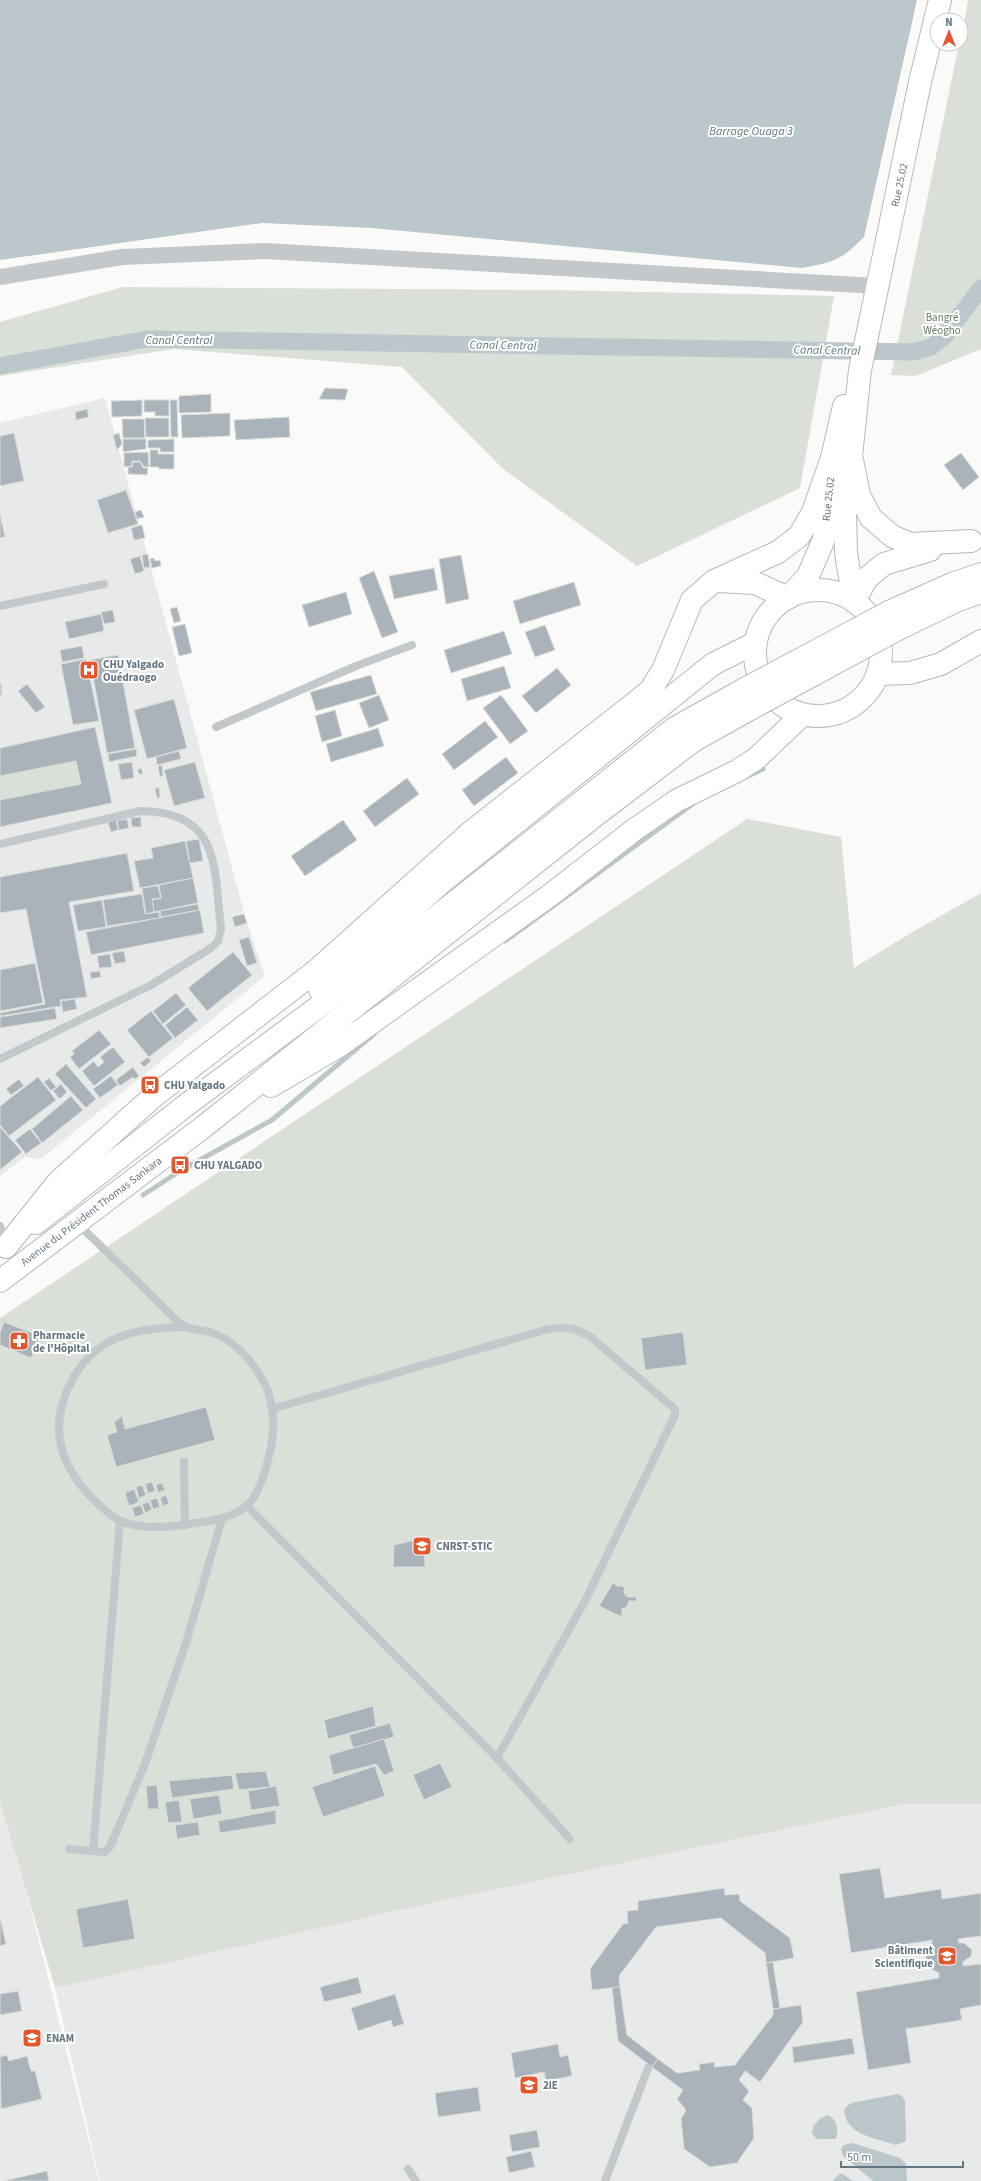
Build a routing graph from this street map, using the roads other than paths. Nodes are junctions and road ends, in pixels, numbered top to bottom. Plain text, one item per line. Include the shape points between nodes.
1 (940, 0) edge
2 (0, 277) edge
3 (877, 286) junction
4 (842, 457) junction
5 (976, 539) edge
6 (981, 574) edge
7 (714, 580) junction
8 (104, 584) dead end
9 (981, 592) edge
10 (788, 598) junction
11 (854, 601) junction
12 (0, 606) edge
13 (893, 621) junction
14 (981, 641) edge
15 (756, 643) junction
16 (412, 645) dead end
17 (878, 674) junction
18 (745, 700) junction
19 (802, 715) junction
20 (216, 727) dead end
21 (0, 844) edge
22 (0, 1059) edge
23 (185, 1106) junction
24 (202, 1128) junction
25 (76, 1223) junction
26 (0, 1226) edge
27 (3, 1249) edge
28 (0, 1280) edge
29 (184, 1326) junction
30 (272, 1409) junction
31 (184, 1461) dead end
32 (246, 1506) junction
33 (222, 1518) junction
34 (120, 1522) junction
35 (185, 1525) junction
36 (497, 1758) junction
37 (570, 1839) dead end
38 (69, 1849) dead end
39 (93, 1851) junction
40 (648, 2068) dead end
41 (408, 2169) dead end
42 (416, 2181) edge
43 (604, 2181) edge

1 - 3 main road, Rue 25.02
2 - 3 street via 122,257 265,251
3 - 4 main road, Rue 25.02
4 - 5 main road via 871,518 892,536 910,544
4 - 7 main road via 799,536 778,552
4 - 10 main road, Rue 25.02 via 822,545 808,576
4 - 11 main road, Rue 25.02 via 846,553
5 - 11 main road via 905,556 884,564 867,578
6 - 13 main road via 952,584
7 - 10 main road via 755,584
7 - 27 main road via 692,600 663,670 650,691 472,832 317,970 154,1096 58,1182
8 - 12 lane
9 - 13 main road
10 - 11 main road via 813,590 834,592
10 - 15 main road via 775,607 762,624
11 - 17 main road via 876,626 881,641 882,658
13 - 18 main road, bridge
14 - 17 main road via 941,664 910,673
15 - 19 main road via 755,662 764,685 785,707
15 - 23 main road via 713,664 442,882
16 - 20 lane via 349,669
17 - 19 main road via 870,690 840,713
18 - 23 main road via 675,728 383,959
18 - 24 main road via 592,818
19 - 24 main road via 757,758 737,771 676,801 549,896 339,1046
21 - 22 lane via 140,811 159,811 176,816 204,836 212,854 221,929 218,941 211,948 151,985
23 - 27 main road, Avenue du Président Thomas Sankara
24 - 25 main road, Avenue du Président Thomas Sankara
25 - 28 main road, Avenue du Président Thomas Sankara
25 - 29 lane
26 - 27 lane
29 - 30 lane via 225,1338 240,1350 259,1373 269,1392
29 - 34 lane via 149,1328 120,1336 97,1349 76,1372 65,1395 59,1420 60,1448 75,1480
30 - 32 lane via 270,1450 265,1470 259,1487
30 - 36 lane via 548,1329 568,1327 580,1330 593,1339 675,1409 675,1415 585,1601
31 - 35 lane
32 - 33 lane
32 - 36 lane
33 - 35 lane
33 - 39 lane via 186,1643 145,1764 110,1847 105,1852
34 - 35 lane via 157,1527
34 - 39 lane
36 - 37 lane
38 - 39 lane
40 - 43 lane
41 - 42 lane

